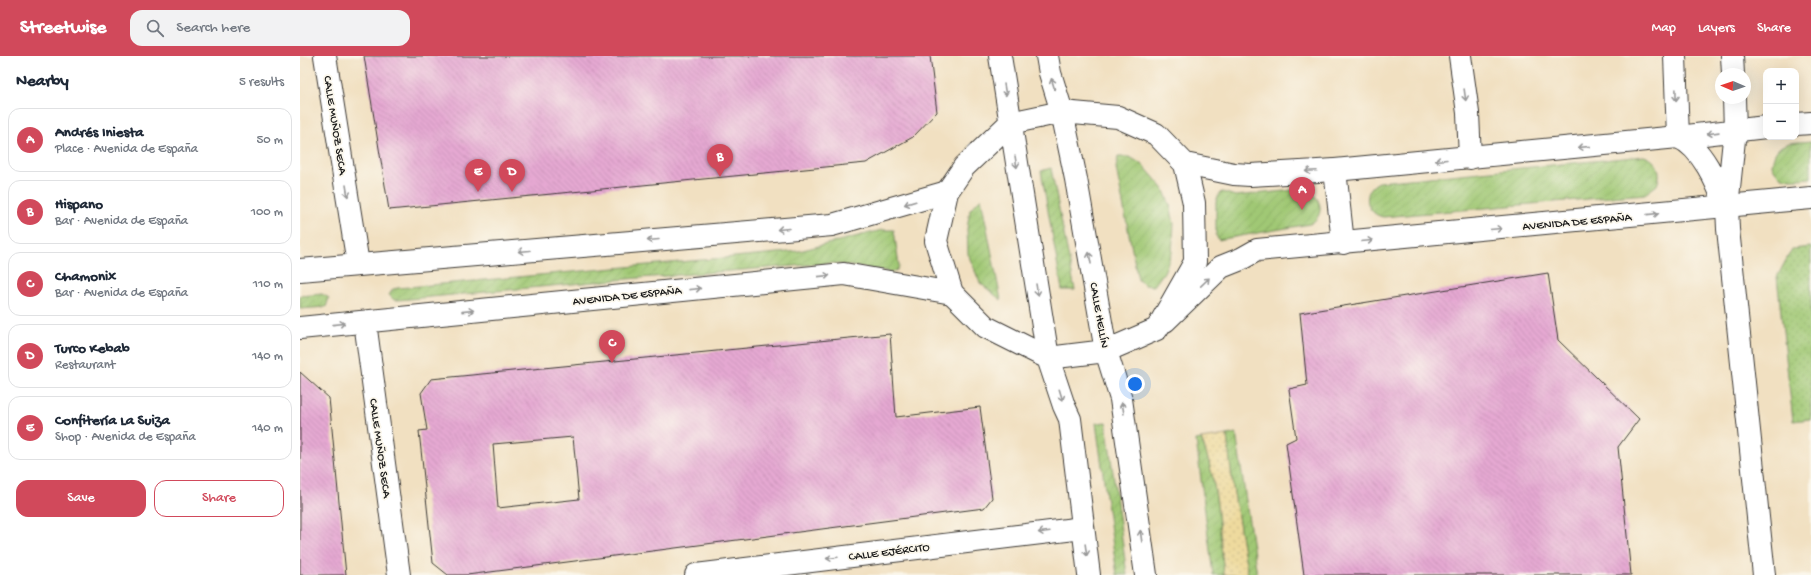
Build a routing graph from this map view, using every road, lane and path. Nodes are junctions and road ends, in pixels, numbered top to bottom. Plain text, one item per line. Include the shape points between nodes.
1 (325, 56) edge
2 (1000, 56) edge
3 (1047, 56) edge
4 (1460, 56) edge
5 (1676, 56) edge
6 (1732, 56) edge
7 (1733, 68) edge
8 (1734, 104) edge
9 (1062, 112) junction
10 (1811, 122) edge
11 (1010, 123) junction
12 (1799, 124) edge
13 (1763, 127) edge
14 (1735, 130) junction
15 (1678, 137) junction
16 (1470, 158) junction
17 (1185, 164) junction
18 (1335, 170) junction
19 (947, 192) junction
20 (1811, 198) edge
21 (1726, 207) junction
22 (1343, 243) junction
23 (358, 264) junction
24 (300, 270) edge
25 (952, 293) junction
26 (365, 322) junction
27 (300, 328) edge
28 (1157, 329) junction
29 (1106, 351) junction
30 (1048, 358) junction
31 (1083, 528) junction
32 (752, 572) edge
33 (399, 575) edge
34 (696, 575) edge
35 (1089, 575) edge
36 (1146, 575) edge
37 (1764, 575) edge

1 -> 23 main road, CALLE MUÑOZ SECA
2 -> 11 main road
9 -> 3 main road, CALLE HELLÍN
4 -> 16 main road via 1468,113
5 -> 15 main road
6 - 7 main road
8 - 14 main road
9 - 11 main road
9 - 17 main road via 1118,117 1156,134
29 -> 9 main road, CALLE HELLÍN
10 - 12 main road
11 - 19 main road via 964,167
11 -> 30 main road
13 - 14 main road
14 -> 15 main road
14 - 21 main road
15 -> 16 main road
15 - 21 main road via 1686,141 1699,155 1716,180
16 -> 18 main road
18 -> 17 main road via 1250,175
17 - 28 main road via 1194,203 1195,262
18 - 22 main road
19 -> 23 main road via 832,225
19 - 25 main road via 936,241
20 - 21 main road, AVENIDA DE ESPAÑA
22 -> 21 main road, AVENIDA DE ESPAÑA
21 - 37 main road
28 -> 22 main road, AVENIDA DE ESPAÑA via 1221,267 1257,250
23 - 24 main road
26 -> 25 main road, AVENIDA DE ESPAÑA via 844,274
25 - 30 main road via 986,327
27 -> 26 main road, AVENIDA DE ESPAÑA
26 - 33 main road, CALLE MUÑOZ SECA
28 - 29 main road, AVENIDA DE ESPAÑA
29 - 30 main road, AVENIDA DE ESPAÑA
36 -> 29 main road, CALLE HELLÍN via 1122,399
30 -> 31 main road via 1070,419
31 -> 32 main road, CALLE EJÉRCITO
31 -> 35 main road
32 - 34 main road, CALLE EJÉRCITO

